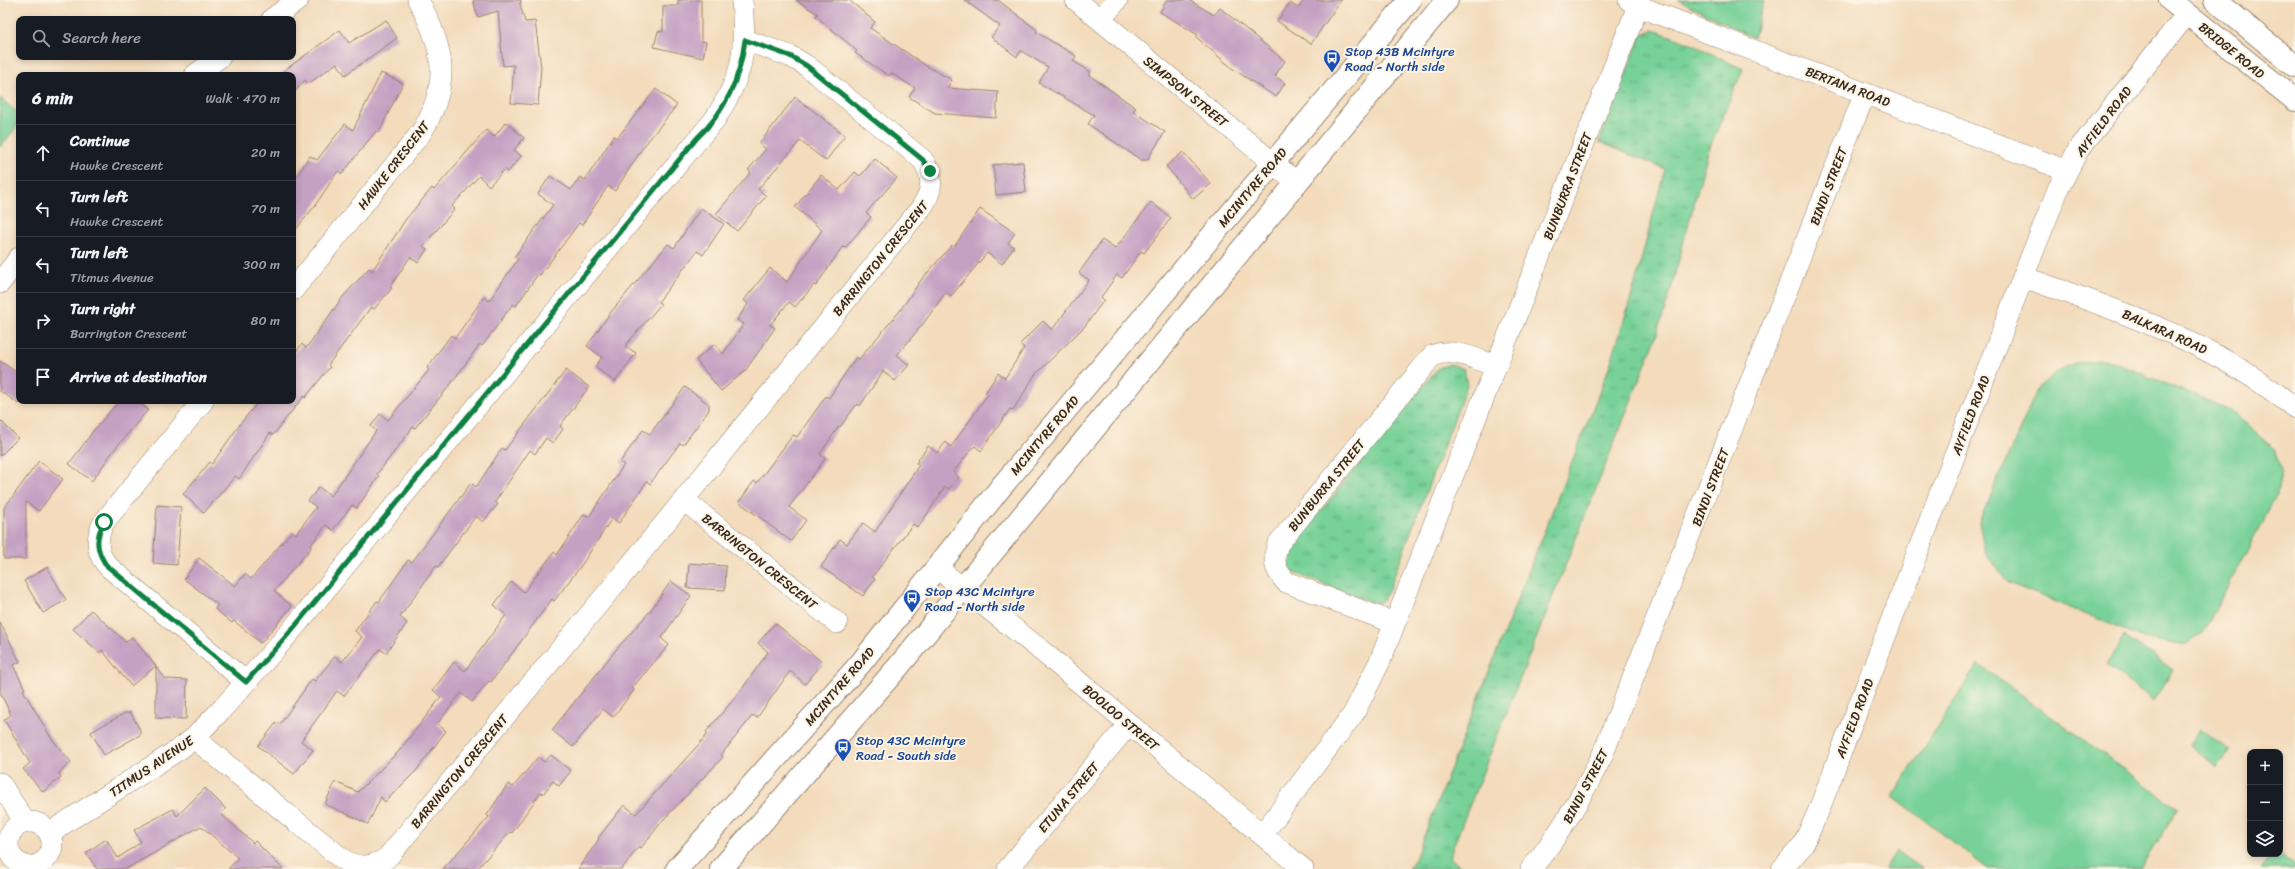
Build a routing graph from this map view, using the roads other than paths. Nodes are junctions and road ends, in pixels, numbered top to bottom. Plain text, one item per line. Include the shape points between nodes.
1 (298, 0) edge
2 (418, 0) edge
3 (742, 0) edge
4 (1076, 0) edge
5 (1117, 0) edge
6 (1410, 0) edge
7 (1447, 0) edge
8 (2170, 0) edge
9 (2215, 0) edge
10 (1633, 3) edge
11 (2193, 7) edge
12 (276, 16) edge
13 (1100, 20) junction
14 (745, 40) junction
15 (216, 60) edge
16 (2295, 66) edge
17 (199, 72) edge
18 (1865, 93) junction
19 (2295, 100) edge
20 (1273, 162) junction
21 (2068, 171) junction
22 (1296, 182) junction
23 (16, 262) edge
24 (2023, 277) junction
25 (0, 283) edge
26 (296, 286) edge
27 (1496, 366) junction
28 (201, 404) edge
29 (2295, 408) edge
30 (684, 500) junction
31 (937, 568) junction
32 (962, 589) junction
33 (837, 623) dead end
34 (1394, 623) junction
35 (246, 682) junction
36 (1129, 724) junction
37 (194, 738) junction
38 (0, 783) edge
39 (0, 808) edge
40 (19, 826) junction
41 (49, 833) junction
42 (1262, 835) junction
43 (1803, 845) junction
44 (43, 865) edge
45 (677, 869) edge
46 (721, 869) edge
47 (1008, 869) edge
48 (1303, 869) edge
49 (1531, 869) edge
50 (1782, 869) edge
51 (1803, 869) edge

1 - 12 street
2 - 26 street, HAWKE CRESCENT via 435,32 441,62 441,86 431,116 421,133
3 - 14 street, TITMUS AVENUE
4 - 13 street, SIMPSON STREET
5 - 13 street
6 - 20 main road, MCINTYRE ROAD
7 - 22 main road
8 - 11 main road, BRIDGE ROAD
9 - 16 main road
10 - 18 street, BERTANA ROAD
10 - 27 street, BUNBURRA STREET
11 - 19 main road, BRIDGE ROAD
11 - 21 street, AYFIELD ROAD via 2078,150
13 - 20 street, SIMPSON STREET
14 - 30 street, BARRINGTON CRESCENT via 790,56 807,66 923,160 930,171 932,185 929,198
14 - 35 street, TITMUS AVENUE via 737,79 715,120
15 - 17 street
18 - 21 street, BERTANA ROAD
18 - 49 street, BINDI STREET via 1602,756 1578,805 1552,844
20 - 22 street, SIMPSON STREET
20 - 31 main road, MCINTYRE ROAD via 1006,481
21 - 24 street, AYFIELD ROAD
22 - 32 main road
23 - 25 street
24 - 29 street, BALKARA ROAD via 2119,310 2207,349
24 - 43 street, AYFIELD ROAD via 1818,812
27 - 34 street, BUNBURRA STREET
27 - 34 street, BUNBURRA STREET via 1456,353 1443,352 1432,356 1278,544 1274,555 1275,564 1278,574 1286,582
28 - 35 street via 104,522 99,531 98,548 100,557 110,568
30 - 33 street, BARRINGTON CRESCENT
30 - 37 street, BARRINGTON CRESCENT via 390,854 378,864 362,867 351,865 342,859
31 - 32 street, BOOLOO STREET
31 - 45 main road, MCINTYRE ROAD via 860,664
32 - 36 street, BOOLOO STREET
32 - 46 main road via 898,667
34 - 42 street, BUNBURRA STREET via 1380,661 1354,713
35 - 37 street, TITMUS AVENUE
36 - 42 street, BOOLOO STREET
36 - 47 street, ETUNA STREET
37 - 41 street, TITMUS AVENUE
38 - 40 street
39 - 40 street
40 - 41 street via 38,824
40 - 44 street via 8,841 10,855 20,865
41 - 44 street via 52,845
42 - 48 street, BOOLOO STREET
43 - 50 street, AYFIELD ROAD
43 - 51 street, AYFIELD ROAD

